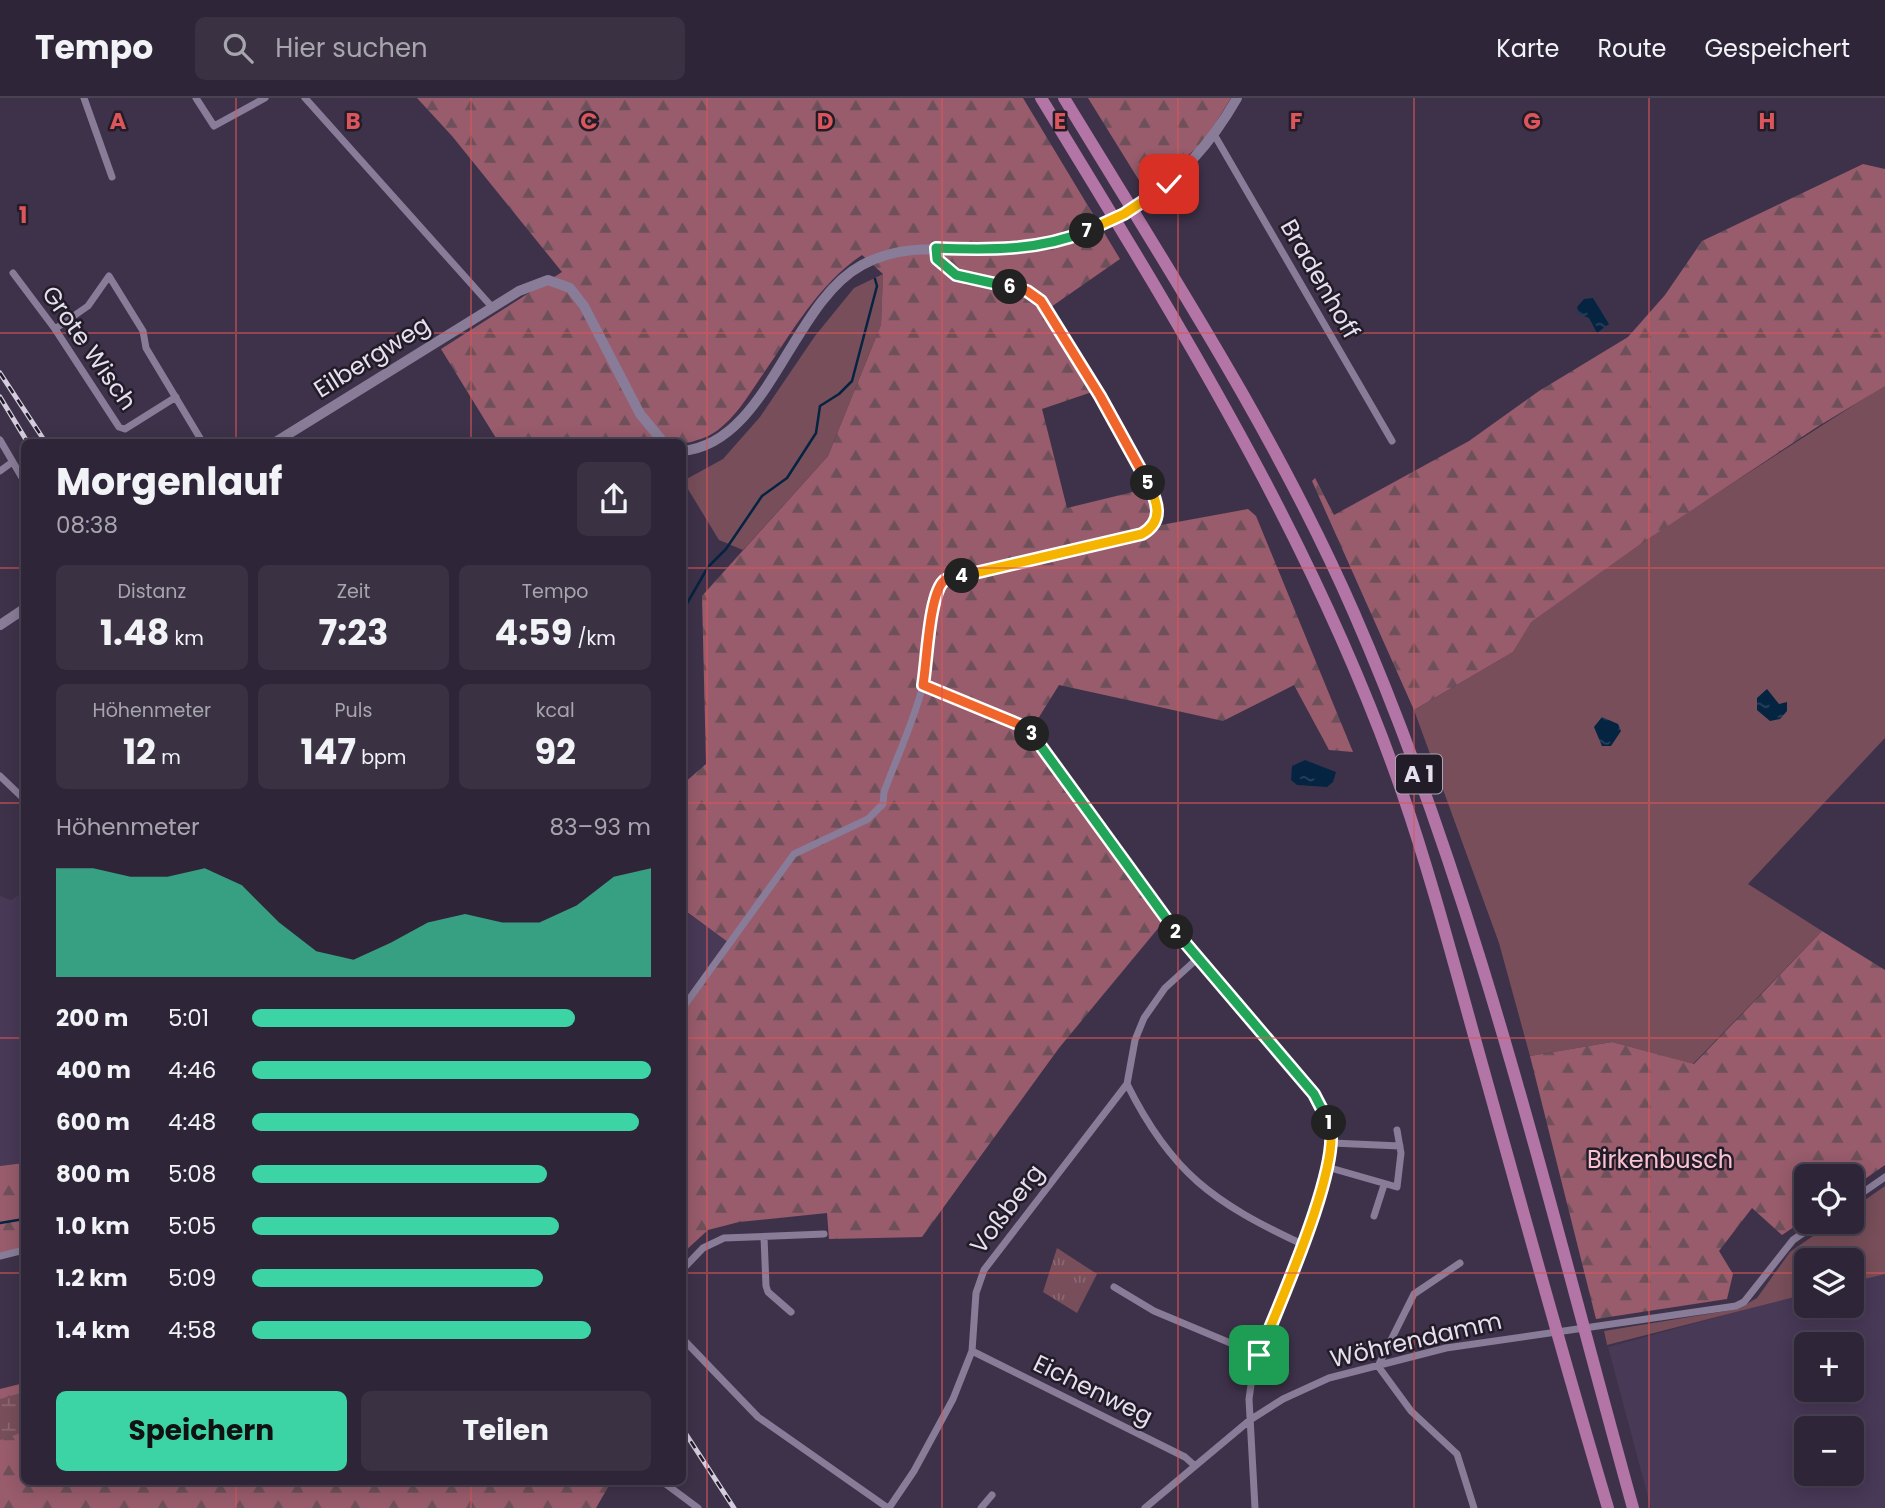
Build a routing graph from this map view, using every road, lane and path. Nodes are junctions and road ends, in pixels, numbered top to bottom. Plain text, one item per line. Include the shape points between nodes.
1 (84, 98) edge
2 (196, 98) edge
3 (265, 98) edge
4 (305, 98) edge
5 (1041, 98) edge
6 (1064, 98) edge
7 (1237, 98) edge
8 (1215, 136) junction
9 (112, 177) dead end
10 (936, 248) junction
11 (13, 273) dead end
12 (492, 307) junction
13 (55, 329) junction
14 (176, 397) junction
15 (200, 439) edge
16 (280, 439) edge
17 (661, 439) edge
18 (0, 440) edge
19 (1392, 441) dead end
20 (686, 450) edge
21 (12, 463) junction
22 (0, 471) edge
23 (21, 476) edge
24 (21, 611) edge
25 (0, 625) edge
26 (923, 685) junction
27 (0, 776) edge
28 (21, 796) edge
29 (1198, 958) junction
30 (686, 1003) edge
31 (1127, 1084) junction
32 (1396, 1130) dead end
33 (1332, 1143) junction
34 (1400, 1146) junction
35 (1327, 1167) junction
36 (1885, 1177) edge
37 (1384, 1185) junction
38 (1864, 1192) edge
39 (1374, 1216) dead end
40 (824, 1234) dead end
41 (1802, 1234) edge
42 (764, 1237) junction
43 (1302, 1244) junction
44 (21, 1251) edge
45 (0, 1255) edge
46 (1460, 1263) dead end
47 (686, 1266) edge
48 (1114, 1287) dead end
49 (791, 1312) dead end
50 (686, 1343) edge
51 (972, 1352) junction
52 (1259, 1355) junction
53 (1378, 1366) junction
54 (1250, 1420) junction
55 (1194, 1465) junction
56 (667, 1485) edge
57 (992, 1495) dead end
58 (698, 1508) edge
59 (888, 1508) edge
60 (981, 1508) edge
61 (1144, 1508) edge
62 (1255, 1508) edge
63 (1474, 1508) edge
64 (1608, 1508) edge
65 (1633, 1508) edge

1 - 9 street
2 - 3 street via 214,126
4 - 12 street
5 - 64 highway, A 1 via 1239,429 1310,572 1368,705 1401,791 1444,929
6 - 65 highway, A 1 via 1258,416 1354,612 1422,783 1466,919
7 - 8 main road
8 - 10 main road via 1157,193 1082,233 1004,249
8 - 19 street, Bradenhoff
10 - 20 main road via 901,250 848,274 818,306 751,408 714,440
10 - 26 street via 937,259 956,275 1027,291 1041,301 1151,490 1158,517 1142,534 946,580 931,606
11 - 13 street, Grote Wisch
12 - 16 main road, Eilbergweg
12 - 17 main road, Eilbergweg via 534,283 564,284 584,306 632,401
13 - 14 street, Grote Wisch via 119,427 125,429
13 - 14 street via 88,306 109,276 144,331 146,348
14 - 15 street
18 - 21 street
21 - 22 street
21 - 23 street
24 - 25 main road
26 - 29 street via 1020,725 1035,737 1143,890
26 - 30 street via 883,804 868,819 794,854
27 - 28 street
29 - 31 street, Voßberg via 1165,988 1144,1018
29 - 33 street via 1314,1094 1332,1129
31 - 43 street via 1155,1134 1194,1181 1236,1212
31 - 51 street, Voßberg via 984,1270 976,1293
32 - 34 street
33 - 34 street
33 - 35 street
34 - 37 street via 1399,1185
35 - 37 street
35 - 43 street
36 - 38 street
37 - 39 street
40 - 42 street
41 - 53 street, Wöhrendamm via 1736,1306 1446,1348
42 - 47 street via 713,1242
42 - 49 street via 768,1292
43 - 52 street
44 - 45 street
46 - 53 street via 1414,1294
48 - 52 street via 1144,1306
50 - 59 street via 758,1417
51 - 55 street, Eichenweg
51 - 59 street, Voßberg via 940,1427
52 - 54 street via 1249,1399
53 - 54 street, Wöhrendamm via 1329,1378
53 - 63 street via 1410,1411 1457,1454
54 - 55 street, Wöhrendamm
54 - 62 street
55 - 61 street, Wöhrendamm
56 - 58 street
57 - 60 street

